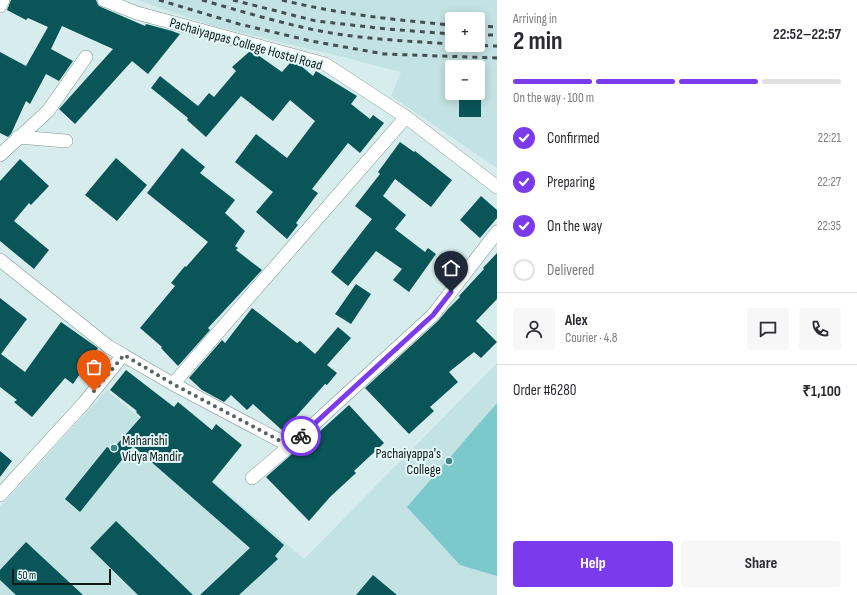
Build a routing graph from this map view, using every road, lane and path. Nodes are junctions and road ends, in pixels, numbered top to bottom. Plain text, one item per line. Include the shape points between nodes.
1 (3, 0) edge
2 (104, 0) edge
3 (0, 6) edge
4 (86, 57) dead end
5 (406, 117) junction
6 (18, 137) junction
7 (66, 141) dead end
8 (2, 150) edge
9 (497, 187) edge
10 (497, 232) edge
11 (0, 260) edge
12 (124, 355) junction
13 (173, 384) junction
14 (290, 446) junction
15 (252, 478) dead end
16 (0, 495) edge

1 - 3 street
2 - 5 street, Pachaiyappas College Hostel Road via 138,13 325,64
4 - 6 street via 48,110
5 - 9 street, Pachaiyappas College Hostel Road
5 - 13 street
6 - 7 street
6 - 8 street
10 - 14 street via 433,315
11 - 12 street
12 - 13 street
12 - 16 street
13 - 14 street
14 - 15 street

